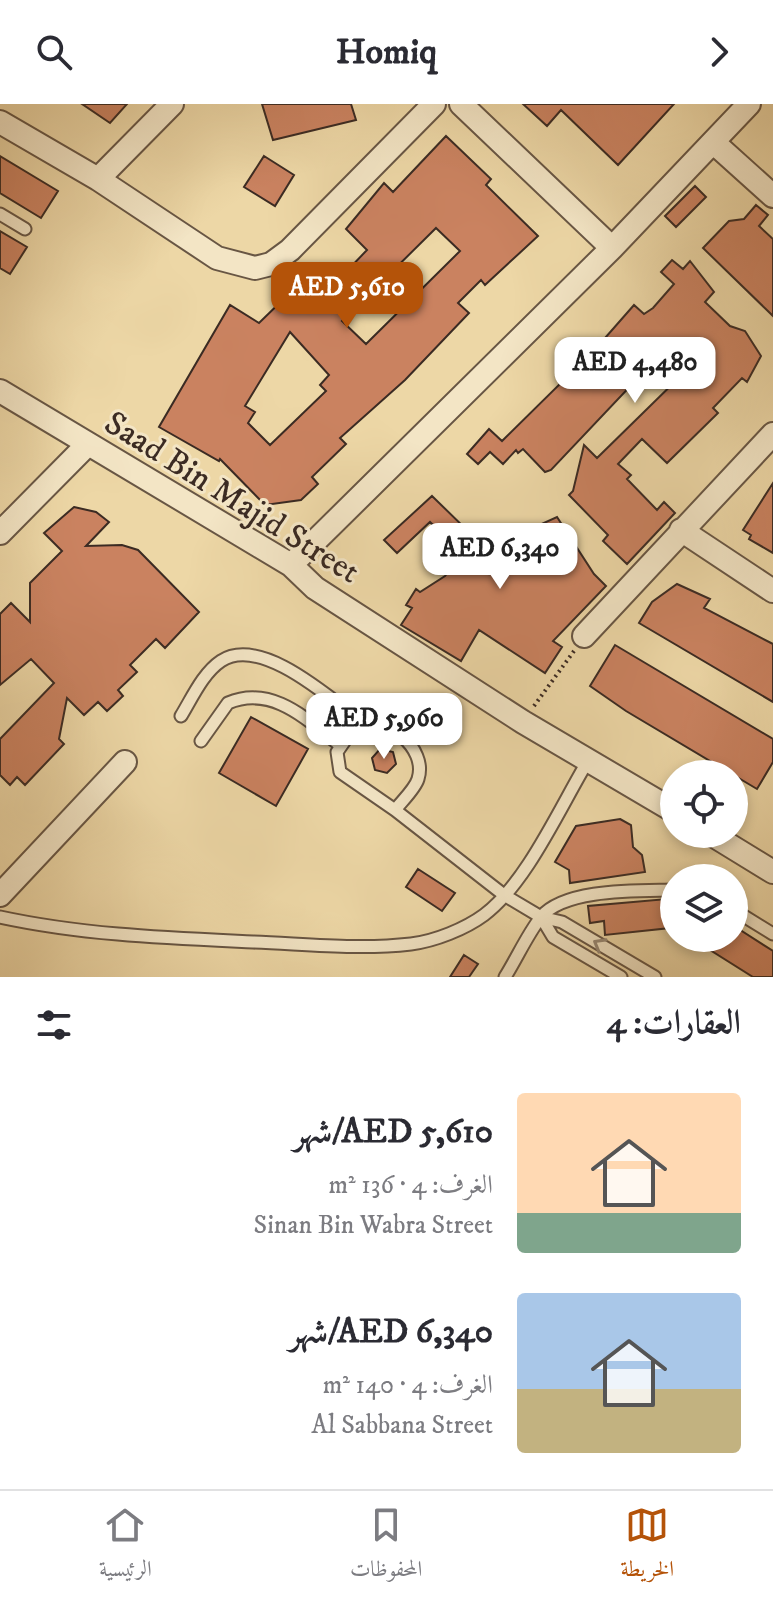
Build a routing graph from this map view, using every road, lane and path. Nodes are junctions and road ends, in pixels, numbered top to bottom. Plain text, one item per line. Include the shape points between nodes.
1 (172, 104) edge
2 (434, 104) edge
3 (461, 104) edge
4 (749, 104) edge
5 (0, 122) edge
6 (713, 142) junction
7 (98, 179) junction
8 (773, 196) edge
9 (0, 214) edge
10 (25, 229) dead end
11 (612, 248) junction
12 (0, 391) edge
13 (773, 434) edge
14 (88, 444) junction
15 (681, 530) junction
16 (0, 533) edge
17 (291, 565) junction
18 (773, 591) edge
19 (584, 636) joint
20 (181, 716) dead end
21 (523, 722) junction
22 (366, 725) junction
23 (201, 741) dead end
24 (341, 746) junction
25 (589, 759) junction
26 (125, 762) dead end
27 (660, 802) edge
28 (395, 810) junction
29 (734, 848) edge
30 (773, 872) edge
31 (660, 891) edge
32 (0, 895) edge
33 (504, 895) junction
34 (0, 917) edge
35 (541, 917) junction
36 (748, 919) edge
37 (773, 934) edge
38 (505, 977) edge
39 (621, 977) edge
40 (655, 977) edge

1 - 7 street
2 - 7 street via 290,250 255,268 217,258
3 - 11 street
4 - 6 street
5 - 7 street
6 - 8 street
6 - 11 street
9 - 10 lane
11 - 17 street
12 - 14 street, Saad Bin Majid Street
13 - 15 street
14 - 16 street
14 - 17 street, Saad Bin Majid Street
15 - 18 street
15 - 19 street
17 - 21 street, Saad Bin Majid Street via 315,588
19 - 21 path
20 - 22 lane via 218,663 243,654 296,673
21 - 25 street, Saad Bin Majid Street
22 - 24 lane via 355,729
22 - 28 lane via 395,731 415,751 418,780
23 - 24 lane via 228,703 259,696 289,707
24 - 28 lane via 340,772
25 - 27 street, Saad Bin Majid Street
25 - 33 lane
26 - 32 street
28 - 33 lane
29 - 30 street
31 - 35 lane via 578,898
33 - 34 lane via 467,925 414,944 174,938 56,929
33 - 35 lane
35 - 38 lane
35 - 39 lane via 553,937
40 -> 35 lane via 562,922
36 - 37 lane

